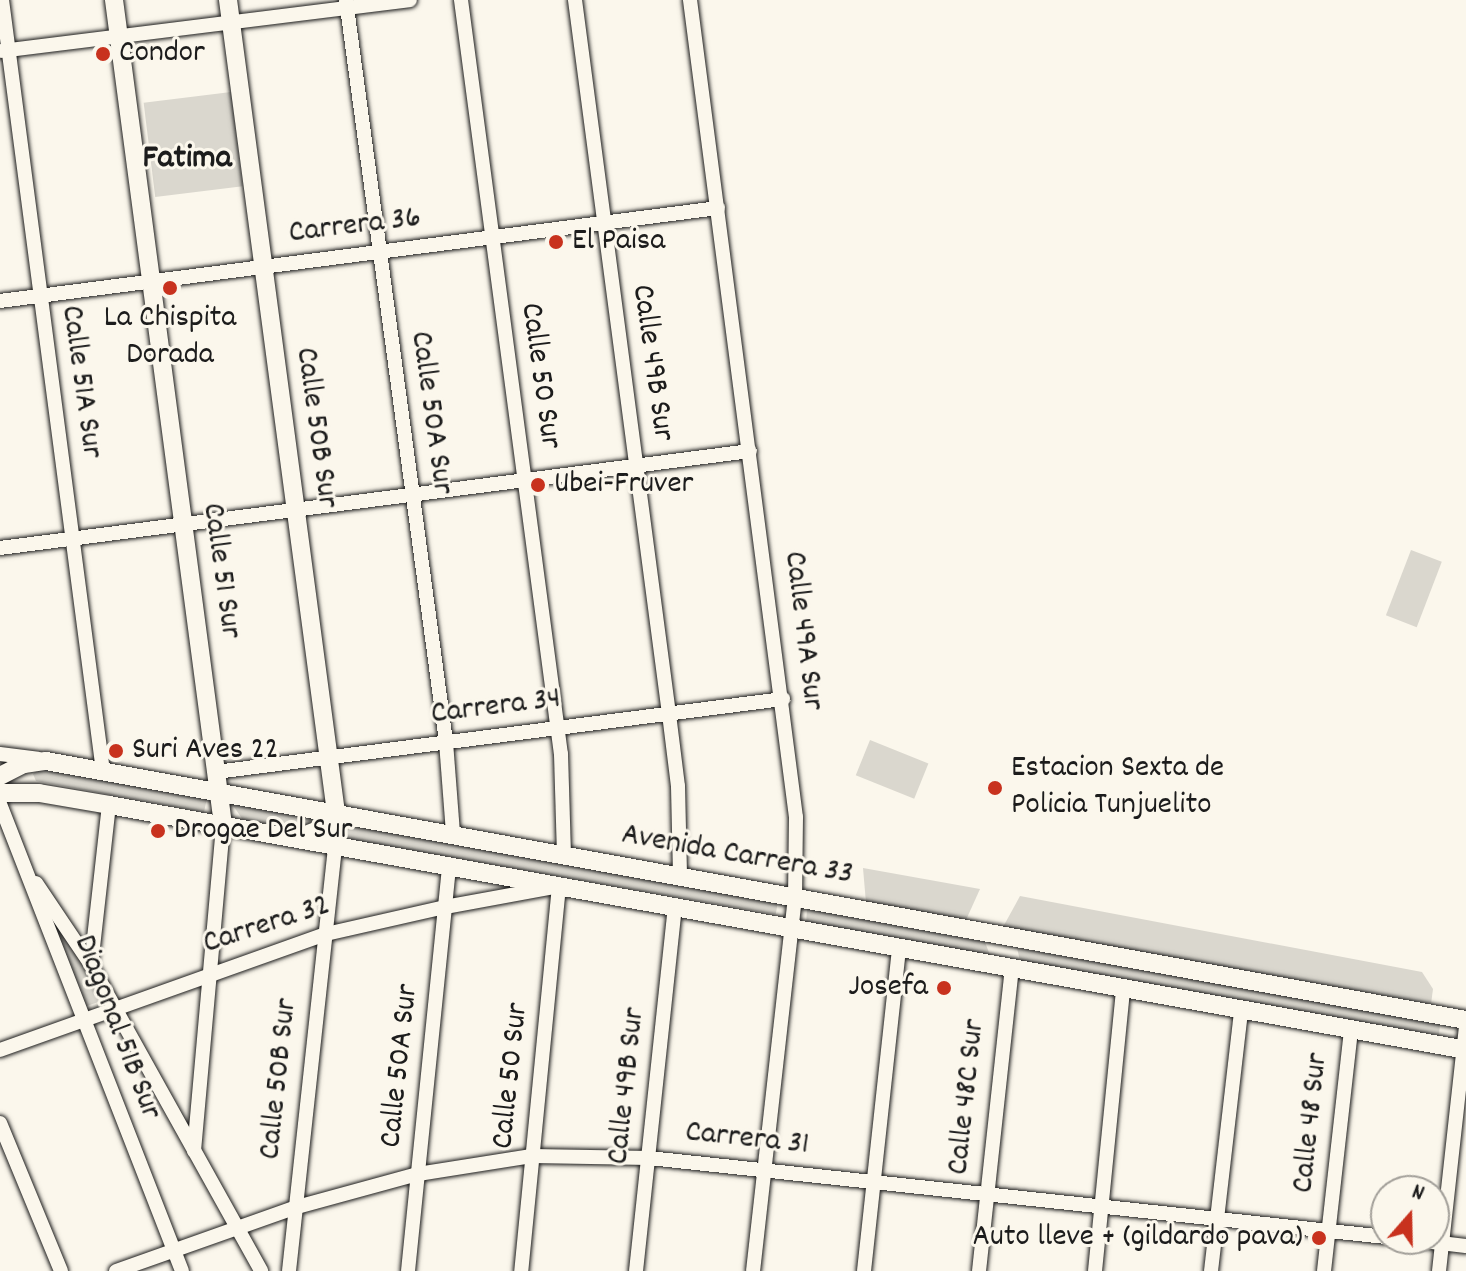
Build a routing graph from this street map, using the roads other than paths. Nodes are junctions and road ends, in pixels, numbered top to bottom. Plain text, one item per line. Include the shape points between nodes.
1 (2, 0) edge
2 (114, 0) edge
3 (228, 0) edge
4 (410, 0) edge
5 (461, 0) edge
6 (575, 0) edge
7 (690, 0) edge
8 (347, 4) edge
9 (231, 22) junction
10 (119, 36) junction
11 (4, 51) edge
12 (718, 208) junction
13 (604, 223) junction
14 (493, 237) junction
15 (380, 252) junction
16 (264, 267) junction
17 (151, 282) junction
18 (41, 296) junction
19 (0, 301) edge
20 (750, 451) junction
21 (637, 466) junction
22 (525, 480) junction
23 (412, 495) junction
24 (296, 510) junction
25 (183, 525) junction
26 (73, 539) junction
27 (0, 548) edge
28 (783, 699) junction
29 (669, 714) junction
30 (558, 728) junction
31 (446, 742) junction
32 (0, 754) edge
33 (329, 757) junction
34 (46, 761) junction
35 (103, 771) junction
36 (216, 772) junction
37 (0, 776) edge
38 (218, 792) junction
39 (0, 793) edge
40 (0, 804) edge
41 (109, 805) junction
42 (336, 813) junction
43 (223, 825) junction
44 (453, 834) junction
45 (295, 838) junction
46 (335, 845) junction
47 (564, 855) junction
48 (449, 866) junction
49 (28, 873) junction
50 (680, 876) junction
51 (559, 886) junction
52 (795, 897) junction
53 (445, 907) junction
54 (675, 908) junction
55 (791, 929) junction
56 (326, 934) junction
57 (993, 934) junction
58 (899, 948) junction
59 (91, 965) junction
60 (1012, 968) junction
61 (209, 973) junction
62 (1123, 989) junction
63 (115, 1008) junction
64 (1241, 1010) junction
65 (82, 1020) junction
66 (1466, 1020) edge
67 (1466, 1027) edge
68 (1351, 1029) junction
69 (0, 1050) edge
70 (1465, 1050) edge
71 (0, 1123) edge
72 (194, 1152) junction
73 (532, 1156) junction
74 (649, 1158) junction
75 (763, 1169) junction
76 (418, 1174) junction
77 (1450, 1176) edge
78 (874, 1181) junction
79 (988, 1193) junction
80 (1102, 1206) junction
81 (297, 1207) junction
82 (1217, 1218) junction
83 (236, 1228) junction
84 (1329, 1230) junction
85 (1370, 1235) edge
86 (174, 1250) junction
87 (61, 1271) edge
88 (116, 1271) edge
89 (182, 1271) edge
90 (261, 1271) edge
91 (289, 1271) edge
92 (408, 1271) edge
93 (521, 1271) edge
94 (636, 1271) edge
95 (753, 1271) edge
96 (864, 1271) edge
97 (979, 1271) edge
98 (1095, 1271) edge
99 (1211, 1271) edge
100 (1324, 1271) edge

1 - 11 street, Calle 51A Sur
2 - 10 main road, Calle 51 Sur
3 - 9 main road, Calle 50B Sur
4 - 8 street
5 - 14 street, Calle 50 Sur
6 - 13 street, Calle 49B Sur
7 - 12 street, Calle 49A Sur
8 - 9 street
8 - 15 street, Calle 50A Sur
9 - 10 street
9 - 16 main road, Calle 50B Sur
10 - 11 street
10 - 17 main road, Calle 51 Sur
11 - 18 street, Calle 51A Sur
12 - 13 street, Carrera 36
12 - 20 street, Calle 49A Sur
13 - 14 street, Carrera 36
13 - 21 street, Calle 49B Sur
14 - 15 street, Carrera 36
14 - 22 street, Calle 50 Sur
15 - 16 street, Carrera 36
15 - 23 street, Calle 50A Sur
16 - 17 street, Carrera 36
16 - 24 main road, Calle 50B Sur
17 - 18 street, Carrera 36
17 - 25 main road, Calle 51 Sur
18 - 19 street, Carrera 36
18 - 26 street, Calle 51A Sur
20 - 21 street
20 - 28 street, Calle 49A Sur
21 - 22 street
21 - 29 street, Calle 49B Sur
22 - 23 street
22 - 30 street, Calle 50 Sur
23 - 24 street
23 - 31 street, Calle 50A Sur
24 - 25 street
24 - 33 main road, Calle 50B Sur
25 - 26 street
25 - 36 main road, Calle 51 Sur
26 - 27 street
26 - 35 street, Calle 51A Sur
28 - 29 street, Carrera 34
28 - 52 street, Calle 49A Sur via 796,817
29 - 30 street, Carrera 34
29 - 50 street, Calle 49B Sur via 678,786
30 - 31 street, Carrera 34
30 - 47 street, Calle 50 Sur
31 - 33 street, Carrera 34
31 - 44 street, Calle 50A Sur
32 - 34 street
33 - 36 street, Carrera 34
33 - 42 main road, Calle 50B Sur
34 - 35 main road, Avenida Carrera 33
34 - 37 main road, Avenida Carrera 33
35 - 38 main road, Avenida Carrera 33
36 - 38 main road, Calle 51 Sur
38 - 42 main road, Avenida Carrera 33
38 - 43 main road, Calle 51 Sur
39 - 41 main road, Avenida Carrera 33 via 39,793
40 - 49 street, Diagonal 51B Sur
41 - 43 main road, Avenida Carrera 33
41 - 59 street
42 - 44 main road, Avenida Carrera 33
42 - 45 main road via 322,831
43 - 45 main road, Avenida Carrera 33
43 - 61 street, Calle 51 Sur
44 - 47 main road, Avenida Carrera 33
45 - 46 main road, Avenida Carrera 33
46 - 48 main road, Avenida Carrera 33
46 - 56 street, Calle 50B Sur
47 - 50 main road, Avenida Carrera 33
48 - 51 main road, Avenida Carrera 33
48 - 53 street, Calle 50A Sur
49 - 59 street
49 - 65 street, Diagonal 51B Sur
50 - 52 main road, Avenida Carrera 33
51 - 53 street, Carrera 32
51 - 54 main road, Avenida Carrera 33
51 - 73 street, Calle 50 Sur
52 - 55 street, Calle 49A Sur
52 - 57 main road, Avenida Carrera 33
53 - 56 street, Carrera 32
53 - 76 street, Calle 50A Sur
54 - 55 main road, Avenida Carrera 33
54 - 74 street, Calle 49B Sur
55 - 58 main road, Avenida Carrera 33
55 - 75 street, Calle 49A Sur
56 - 61 street, Carrera 32
56 - 81 street, Calle 50B Sur
57 - 60 main road
57 - 66 main road, Avenida Carrera 33
58 - 60 main road, Avenida Carrera 33
58 - 78 street
59 - 63 street
60 - 62 main road, Avenida Carrera 33
60 - 79 street, Calle 48C Sur
61 - 63 street, Carrera 32
61 - 72 street, Calle 51 Sur
62 - 64 main road, Avenida Carrera 33
62 - 80 street
63 - 65 street, Carrera 32
63 - 72 street
64 - 68 main road, Avenida Carrera 33
64 - 82 street
65 - 69 street, Carrera 32
65 - 86 street, Diagonal 51B Sur
67 - 70 street
68 - 70 main road, Avenida Carrera 33
68 - 84 street, Calle 48 Sur
70 - 77 street
71 - 87 street
72 - 83 street
73 - 74 street, Carrera 31
73 - 76 street, Carrera 31
73 - 93 street, Calle 50 Sur
74 - 75 street, Carrera 31
74 - 94 street, Calle 49B Sur
75 - 78 street, Carrera 31
75 - 95 street, Calle 49A Sur
76 - 81 street, Carrera 31
76 - 92 street, Calle 50A Sur
78 - 79 street, Carrera 31
78 - 96 street
79 - 80 street, Carrera 31
79 - 97 street, Calle 48C Sur
80 - 82 street, Carrera 31
80 - 98 street
81 - 83 street, Carrera 31
81 - 91 street, Calle 50B Sur
82 - 84 street, Carrera 31
82 - 99 street
83 - 86 street, Carrera 31
83 - 90 street
84 - 85 street, Carrera 31
84 - 100 street, Calle 48 Sur
86 - 88 street, Carrera 31
86 - 89 street, Diagonal 51B Sur

